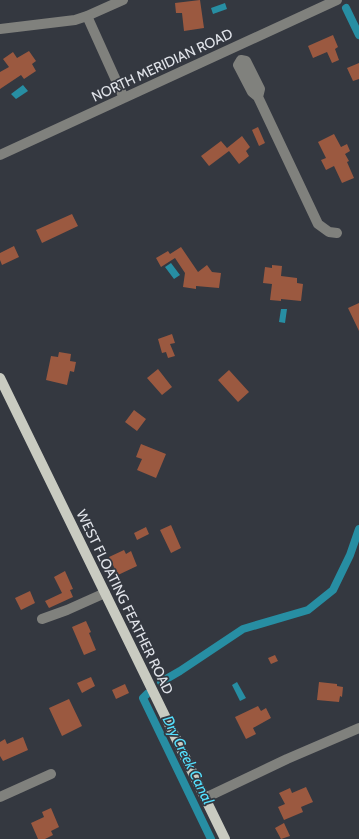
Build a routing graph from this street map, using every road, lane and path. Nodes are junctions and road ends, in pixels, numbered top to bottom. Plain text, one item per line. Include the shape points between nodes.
1 (123, 0) edge
2 (337, 0) edge
3 (87, 16) junction
4 (0, 28) edge
5 (234, 47) junction
6 (124, 98) junction
7 (0, 155) edge
8 (337, 233) dead end
9 (0, 378) edge
10 (105, 593) junction
11 (42, 619) dead end
12 (359, 728) edge
13 (51, 774) dead end
14 (0, 797) edge
15 (205, 798) junction
16 (225, 839) edge

1 - 3 street
2 - 5 street, NORTH MERIDIAN ROAD
3 - 4 street via 64,22
3 - 6 street
5 - 6 street, NORTH MERIDIAN ROAD
5 - 8 street via 241,60 246,61 260,89 258,97 318,224 329,232
6 - 7 street, NORTH MERIDIAN ROAD
9 - 10 main road, WEST FLOATING FEATHER ROAD
10 - 11 street
10 - 15 main road, WEST FLOATING FEATHER ROAD
12 - 15 street
13 - 14 street
15 - 16 main road, WEST FLOATING FEATHER ROAD

